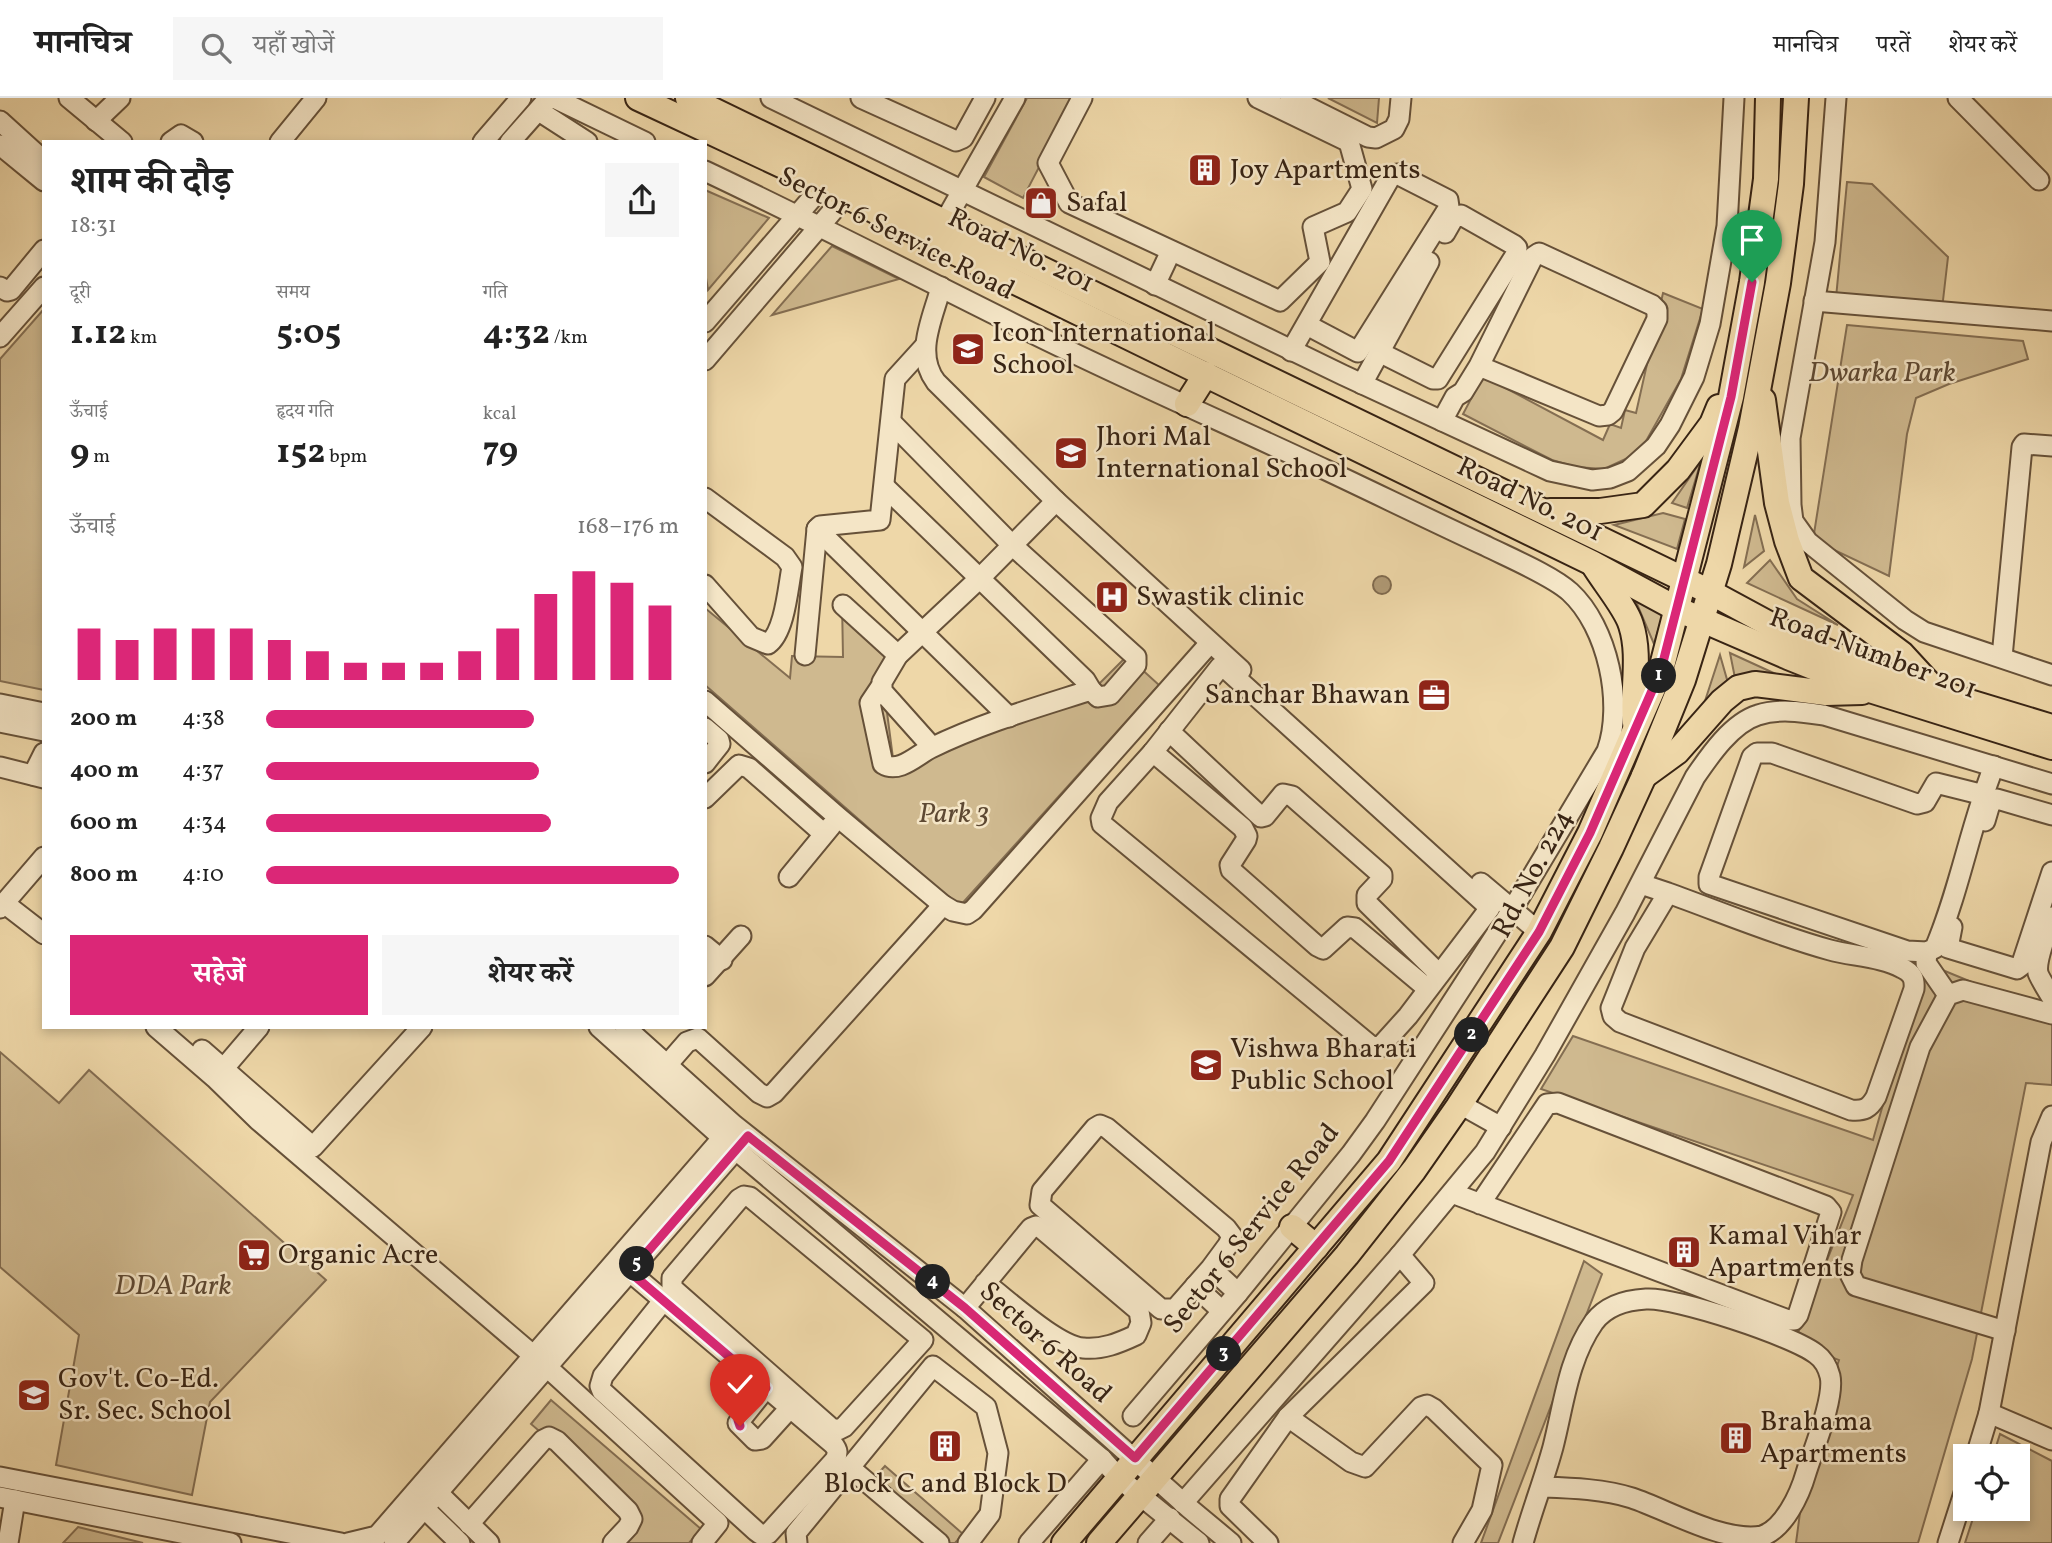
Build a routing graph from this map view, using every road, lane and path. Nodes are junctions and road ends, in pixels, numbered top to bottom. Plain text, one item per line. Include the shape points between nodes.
1 (69, 98) edge
2 (120, 98) edge
3 (316, 98) edge
4 (638, 98) edge
5 (688, 98) edge
6 (861, 98) edge
7 (985, 98) edge
8 (1015, 98) edge
9 (1082, 98) edge
10 (1258, 98) edge
11 (1290, 98) edge
12 (1401, 98) edge
13 (1734, 98) edge
14 (1768, 98) edge
15 (1796, 98) edge
16 (1836, 98) edge
17 (1958, 98) edge
18 (513, 100) edge
19 (780, 100) edge
20 (548, 102) edge
21 (0, 121) edge
22 (96, 121) junction
23 (120, 140) edge
24 (174, 140) edge
25 (190, 140) edge
26 (281, 140) edge
27 (484, 140) edge
28 (512, 140) edge
29 (579, 140) edge
30 (640, 140) edge
31 (0, 145) edge
32 (42, 159) edge
33 (707, 171) edge
34 (42, 179) edge
35 (2039, 180) dead end
36 (842, 183) junction
37 (964, 191) junction
38 (799, 216) junction
39 (945, 221) junction
40 (820, 225) junction
41 (1171, 251) junction
42 (42, 252) edge
43 (1155, 285) junction
44 (0, 287) edge
45 (941, 287) junction
46 (42, 289) edge
47 (1814, 301) junction
48 (707, 320) edge
49 (2052, 321) edge
50 (1307, 325) junction
51 (0, 337) edge
52 (925, 346) junction
53 (1292, 351) junction
54 (1356, 352) junction
55 (1379, 352) junction
56 (707, 358) edge
57 (1479, 366) junction
58 (1735, 368) junction
59 (1760, 372) junction
60 (1206, 374) junction
61 (1343, 375) junction
62 (1362, 384) junction
63 (1187, 404) junction
64 (891, 422) junction
65 (1447, 423) junction
66 (2052, 446) edge
67 (885, 486) junction
68 (707, 499) edge
69 (1056, 501) junction
70 (1542, 511) junction
71 (817, 529) junction
72 (1012, 545) junction
73 (1592, 563) junction
74 (981, 578) junction
75 (1685, 581) junction
76 (707, 587) edge
77 (1710, 592) junction
78 (843, 606) dead end
79 (1677, 609) junction
80 (1703, 621) junction
81 (922, 631) junction
82 (1210, 643) junction
83 (805, 654) dead end
84 (898, 654) junction
85 (2002, 657) junction
86 (2052, 675) edge
87 (880, 688) junction
88 (1171, 688) junction
89 (1091, 690) junction
90 (1873, 691) junction
91 (1936, 692) junction
92 (707, 703) edge
93 (0, 704) edge
94 (1190, 704) junction
95 (42, 713) edge
96 (1009, 717) junction
97 (0, 722) edge
98 (2052, 727) edge
99 (707, 730) edge
100 (1635, 730) junction
101 (42, 731) edge
102 (1169, 731) junction
103 (932, 747) junction
104 (2052, 747) edge
105 (1153, 752) junction
106 (1108, 758) junction
107 (707, 760) edge
108 (1994, 766) junction
109 (0, 767) edge
110 (1644, 776) junction
111 (38, 777) edge
112 (1131, 777) junction
113 (2052, 784) edge
114 (1984, 795) junction
115 (707, 797) edge
116 (2052, 815) edge
117 (838, 817) junction
118 (824, 834) junction
119 (42, 859) edge
120 (2052, 872) edge
121 (789, 877) dead end
122 (1641, 884) junction
123 (1668, 893) junction
124 (2, 905) edge
125 (943, 905) junction
126 (1512, 910) junction
127 (2052, 917) edge
128 (1539, 932) junction
129 (42, 933) edge
130 (741, 936) dead end
131 (1464, 943) junction
132 (707, 948) edge
133 (1927, 952) junction
134 (1482, 956) junction
135 (722, 960) junction
136 (707, 974) edge
137 (1434, 981) junction
138 (1914, 989) junction
139 (1946, 998) junction
140 (2052, 998) edge
141 (2052, 1014) edge
142 (1408, 1016) junction
143 (158, 1029) edge
144 (177, 1029) edge
145 (257, 1029) edge
146 (420, 1029) edge
147 (601, 1029) edge
148 (631, 1029) edge
149 (649, 1035) edge
150 (1431, 1035) junction
151 (667, 1065) junction
152 (224, 1068) junction
153 (1460, 1104) junction
154 (2052, 1116) edge
155 (1501, 1127) junction
156 (735, 1137) junction
157 (1452, 1193) junction
158 (1480, 1204) junction
159 (1292, 1227) junction
160 (1316, 1247) junction
161 (1400, 1255) junction
162 (1211, 1268) junction
163 (630, 1272) junction
164 (985, 1283) junction
165 (1195, 1286) junction
166 (1238, 1293) junction
167 (663, 1301) junction
168 (965, 1308) junction
169 (1222, 1311) junction
170 (938, 1320) junction
171 (2005, 1331) junction
172 (923, 1340) junction
173 (540, 1362) junction
174 (766, 1388) junction
175 (790, 1408) junction
176 (1989, 1413) junction
177 (1133, 1416) dead end
178 (1288, 1417) junction
179 (2052, 1440) edge
180 (1980, 1444) edge
181 (1135, 1458) junction
182 (1102, 1459) junction
183 (849, 1467) junction
184 (0, 1477) edge
185 (1120, 1479) junction
186 (1148, 1485) junction
187 (1542, 1487) junction
188 (438, 1493) junction
189 (7, 1498) edge
190 (1183, 1503) junction
191 (425, 1509) junction
192 (1170, 1518) junction
193 (1955, 1521) edge
194 (469, 1524) junction
195 (1774, 1536) edge
196 (458, 1542) edge
197 (8, 1543) edge
198 (231, 1543) edge
199 (341, 1543) edge
200 (348, 1543) edge
201 (394, 1543) edge
202 (489, 1543) edge
203 (613, 1543) edge
204 (702, 1543) edge
205 (797, 1543) edge
206 (939, 1543) edge
207 (968, 1543) edge
208 (1029, 1543) edge
209 (1064, 1543) edge
210 (1099, 1543) edge
211 (1148, 1543) edge
212 (1199, 1543) edge
213 (1231, 1543) edge
214 (1268, 1543) edge
215 (1463, 1543) edge
216 (1523, 1543) edge
217 (1948, 1543) edge

1 - 22 street
2 - 22 street
3 - 26 street
4 - 36 main road, Road No. 201
5 - 36 main road, Road No. 201
6 - 7 street via 956,142 963,138
8 - 37 street
9 - 41 street via 1048,163 1069,203
10 - 41 street via 1349,142 1362,189 1347,212 1313,227 1321,262 1280,301
11 - 12 street via 1376,138 1394,129
13 - 65 street via 1727,226 1710,324 1694,377 1656,446 1628,471 1592,480 1550,471
14 - 58 main road, Rd. No. 224 via 1766,179
15 - 59 main road, Rd. No. 224 via 1779,282
16 - 47 street via 1826,229
17 - 35 street
18 - 27 street
19 - 37 street
20 - 28 street
20 - 29 street
20 - 30 street
21 - 32 street
22 - 23 street
24 - 25 street via 181,135
31 - 34 street
33 - 38 street, Sector 6 Service Road
36 - 38 street
36 - 39 main road, Road No. 201
36 - 40 street
36 - 60 main road, Road No. 201 via 958,254
37 - 39 street
37 - 43 street
38 - 40 street, Sector 6 Service Road
38 - 48 street
39 - 70 main road, Road No. 201
40 - 45 street, Sector 6 Service Road
40 - 56 street
41 - 43 street
42 - 44 street via 10,290
43 - 53 street
45 - 52 street
45 - 63 street, Sector 6 Service Road
46 - 51 street
47 - 49 street
47 - 85 street via 1790,438 1793,521 1808,542 1905,620 1924,632
50 - 53 street
50 - 54 street
50 - 54 street via 1393,174 1448,200 1449,207
52 - 64 street via 895,379
52 - 69 street via 926,365 936,382
53 - 61 street
54 - 61 street
55 - 55 street via 1457,215 1517,248 1438,379
55 - 62 street
57 - 57 street via 1539,253 1657,310 1657,319 1608,415 1600,416
57 - 65 street via 1455,397
58 - 70 main road via 1712,424 1678,470 1643,505
58 - 75 main road, Rd. No. 224
59 - 77 main road, Rd. No. 224 via 1751,428
59 - 91 main road via 1777,503 1801,578 1902,654
60 - 63 main road
60 - 73 main road, Road No. 201
61 - 62 street
62 - 65 street
63 - 126 street, Sector 6 Service Road via 1517,561 1569,591 1584,608 1605,654 1614,688 1615,724 1607,751
64 - 67 street
64 - 72 street
66 - 85 street via 2022,447
67 - 71 street via 879,521
67 - 74 street
68 - 76 street via 792,567 781,623 768,644 751,637
69 - 72 street
69 - 82 street
70 - 75 main road, Road No. 201
71 - 81 street
71 - 83 street
72 - 74 street
72 - 89 street via 1136,657 1136,665 1110,695 1098,697
73 - 79 main road, Road No. 201
73 - 100 main road via 1630,622 1637,654
74 - 81 street
74 - 89 street
75 - 77 main road, Road Number 201
75 - 79 main road, Rd. No. 224
77 - 80 main road, Rd. No. 224
77 - 91 main road, Road Number 201 via 1795,638
78 - 84 street
79 - 80 main road, Road Number 201
79 - 100 main road, Rd. No. 224 via 1661,670
80 - 90 main road, Road Number 201
80 - 110 main road, Rd. No. 224
81 - 84 street
81 - 96 street
82 - 88 street
82 - 126 street
84 - 87 street
85 - 86 street
87 - 103 street
87 - 103 street via 870,703 883,764 897,767
88 - 94 street
88 - 106 street
89 - 96 street
90 - 104 main road, Road Number 201
90 - 110 main road via 1826,693 1755,684 1738,688 1678,752
91 - 98 main road, Road Number 201
92 - 117 street
93 - 95 street
94 - 102 street
94 - 131 street via 1218,669 1225,668 1489,906
96 - 103 street
97 - 101 street
99 - 107 street via 720,744
100 - 128 main road, Rd. No. 224 via 1590,833
102 - 105 street
102 - 137 street via 1261,817 1288,794 1381,874 1367,903
105 - 112 street
105 - 137 street via 1243,828 1246,840 1231,870 1317,946 1323,949 1347,927 1355,928
106 - 112 street
106 - 125 street via 973,910 960,914
108 - 113 street
108 - 114 street
108 - 122 street via 1824,715 1795,711 1756,715 1707,759
109 - 111 street
110 - 153 main road, Rd. No. 224 via 1562,947
112 - 142 street via 1103,810 1102,824 1371,1046 1383,1045
114 - 133 street via 1940,937
114 - 133 street via 1936,783 1925,802 1917,804 1772,753 1752,757 1709,884 1907,951
115 - 118 street via 739,765 749,768
116 - 120 street via 1997,799 1990,804 1948,948 2017,969
117 - 118 street
117 - 125 street
118 - 121 street
119 - 124 street
122 - 123 street
122 - 155 street
123 - 138 street via 1828,949 1898,966 1910,972
123 - 138 street via 1635,948 1620,985 1612,1008 1620,1022 1851,1110 1864,1111 1877,1097
124 - 129 street
125 - 151 street via 774,1093 767,1097 759,1093 698,1038 687,1042
126 - 128 street
126 - 134 street, Sector 6 Service Road
127 - 140 street via 2037,969
128 - 160 main road, Rd. No. 224 via 1389,1161
130 - 135 street
131 - 134 street
131 - 137 street
132 - 135 street
133 - 139 street via 1926,963
134 - 150 street, Sector 6 Service Road
135 - 136 street
137 - 142 street
138 - 139 street
139 - 141 street via 1963,990
139 - 171 street via 1920,1047 1850,1275 1856,1286
142 - 150 street
143 - 173 street
144 - 152 street
145 - 152 street
146 - 152 street via 313,1147
147 - 156 street, Sector 6 Road
148 - 149 street, Sector 6 Road
149 - 151 street, Sector 6 Road
150 - 159 street, Sector 6 Service Road via 1351,1154
151 - 156 street, Sector 6 Road
153 - 155 street
153 - 186 main road, Rd. No. 224 via 1347,1255
154 - 171 street via 2041,1142
155 - 157 street
156 - 163 street
156 - 168 street, Sector 6 Road
156 - 170 street, Sector 6 Road
156 - 173 street
157 - 158 street
157 - 161 street
158 - 158 street via 1788,1320 1794,1320 1800,1310 1831,1212 1826,1206 1558,1103 1546,1104
159 - 160 main road
159 - 166 street, Sector 6 Service Road
160 - 181 main road, Rd. No. 224
161 - 178 street via 1424,1283
161 - 190 street
162 - 165 street
162 - 165 street via 1228,1245 1231,1236 1226,1228 1107,1128 1095,1128 1042,1191 1040,1205 1161,1309 1175,1309
162 - 166 street
163 - 167 street
163 - 173 street
164 - 164 street via 1036,1226 1139,1311 1141,1324 1136,1335 1116,1344 1100,1348 1065,1344
164 - 168 street
165 - 169 street
166 - 169 street, Sector 6 Service Road
167 - 174 street
167 - 175 street via 603,1376 602,1391 764,1535 838,1453
168 - 181 street, Sector 6 Road
169 - 177 street, Sector 6 Service Road
170 - 172 street
170 - 182 street, Sector 6 Road
171 - 176 street
172 - 172 street via 750,1197 739,1199 670,1284 838,1430
173 - 188 street
173 - 200 street via 377,1536
173 - 204 street via 718,1523
174 - 175 street
174 - 175 street via 738,1423 755,1440 762,1439
176 - 179 street
176 - 180 street
178 - 214 street via 1230,1499 1230,1506
178 - 215 street via 1365,1468 1422,1407 1434,1409 1492,1465 1482,1510
181 - 185 main road, Rd. No. 224
181 - 186 street, Sector 6 Road
182 - 185 street, Sector 6 Road
182 - 208 street
183 - 205 street via 796,1533
183 - 206 street
183 - 207 street via 926,1372 933,1366 938,1369 986,1407 998,1453 990,1514
184 - 199 street
185 - 186 street, Sector 6 Road
185 - 209 main road, Rd. No. 224
186 - 190 street, Sector 6 Road
186 - 192 street, Sector 6 Road
186 - 210 main road, Rd. No. 224
187 - 195 street via 1629,1497 1715,1533
187 - 195 street via 1564,1389 1596,1320 1619,1303 1648,1299 1685,1304 1793,1341 1825,1364 1831,1387 1824,1416 1804,1481
187 - 216 street
188 - 191 street
188 - 194 street
189 - 197 street
189 - 198 street
190 - 213 street, Sector 6 Road
191 - 196 street
191 - 201 street
192 - 211 street
192 - 212 street, Sector 6 Road
193 - 217 street
194 - 202 street
194 - 203 street via 550,1437 628,1511 632,1519

